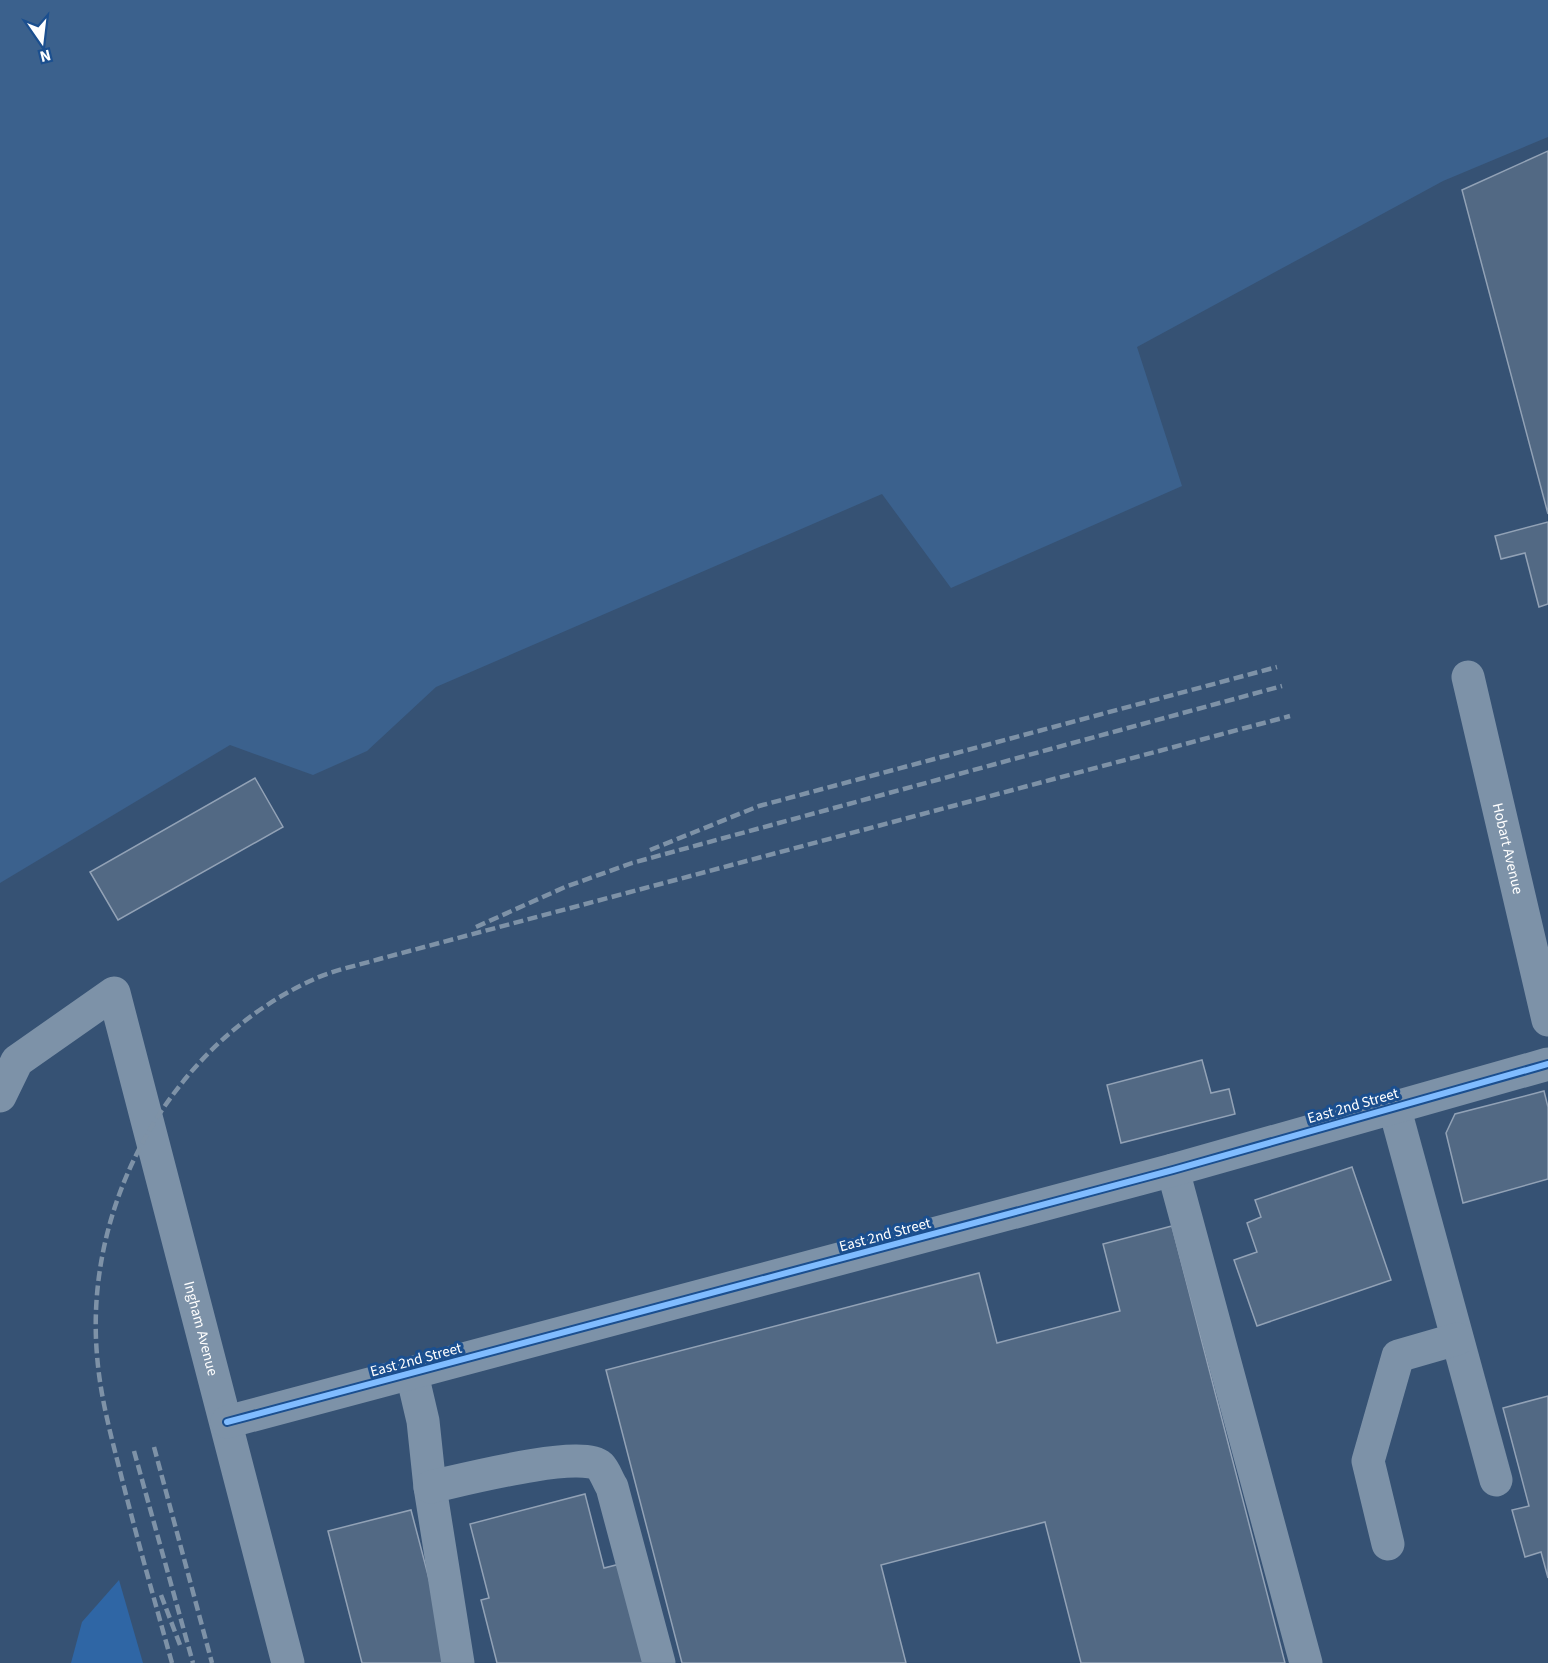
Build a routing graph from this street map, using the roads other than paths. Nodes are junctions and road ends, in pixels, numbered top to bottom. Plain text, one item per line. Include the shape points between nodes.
1 (1468, 677) dead end
2 (1548, 1020) edge
3 (1548, 1064) edge
4 (0, 1096) edge
5 (1394, 1106) junction
6 (1173, 1170) junction
7 (1457, 1339) junction
8 (412, 1374) junction
9 (227, 1422) junction
10 (1496, 1480) dead end
11 (430, 1487) junction
12 (1388, 1544) dead end
13 (288, 1663) edge
14 (458, 1663) edge
15 (659, 1663) edge
16 (1306, 1663) edge

1 - 2 street, Hobart Avenue
3 - 5 street, East 2nd Street
4 - 9 street, Ingham Avenue via 17,1061 114,993
5 - 6 street, East 2nd Street
5 - 7 street
6 - 8 street, East 2nd Street
6 - 16 street
7 - 10 street
7 - 12 street via 1398,1356 1368,1461
8 - 9 street, East 2nd Street
8 - 11 street via 423,1421
9 - 13 street, Ingham Avenue
11 - 14 street
11 - 15 street via 533,1465 584,1460 600,1466 612,1486

